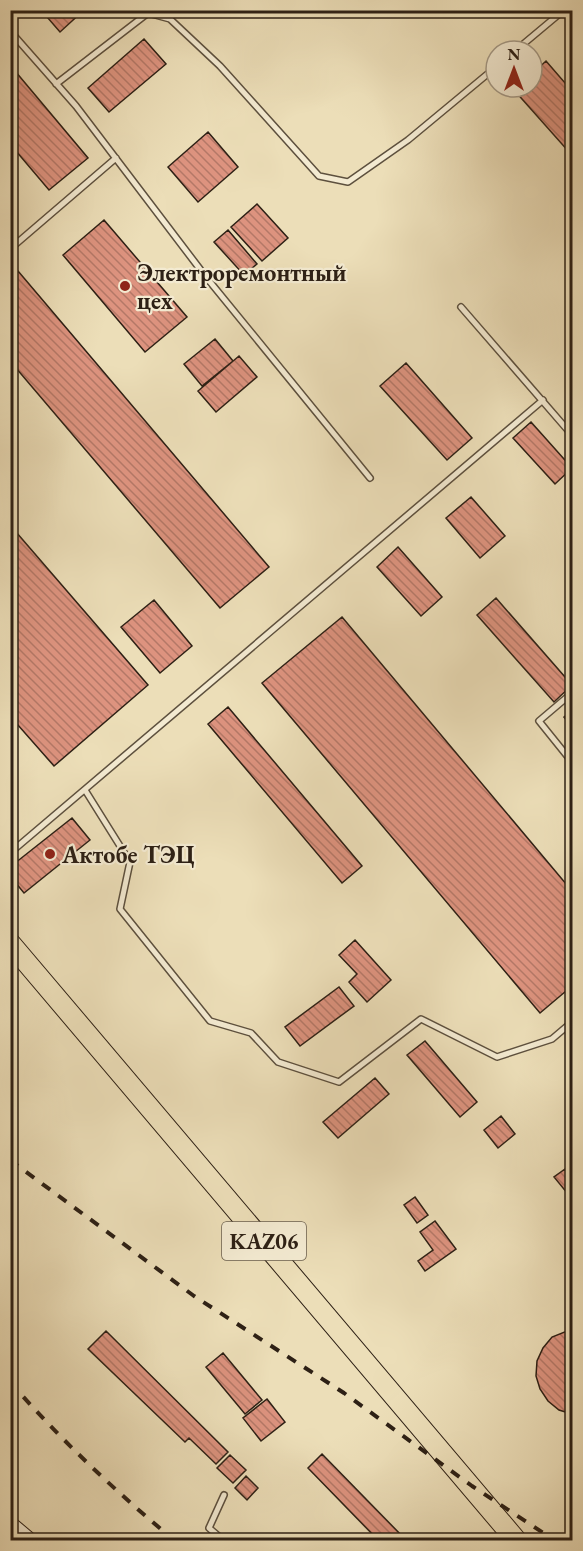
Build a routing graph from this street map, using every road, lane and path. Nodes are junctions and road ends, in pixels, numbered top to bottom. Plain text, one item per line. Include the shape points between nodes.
1 (564, 10) edge
2 (10, 31) edge
3 (529, 39) edge
4 (484, 77) edge
5 (56, 84) junction
6 (116, 158) junction
7 (10, 249) edge
8 (461, 307) dead end
9 (543, 400) junction
10 (573, 435) edge
11 (369, 478) dead end
12 (573, 693) edge
13 (573, 762) edge
14 (85, 790) junction
15 (10, 852) edge
16 (10, 943) edge
17 (573, 1022) edge
18 (224, 1495) dead end
19 (10, 1524) edge
20 (29, 1540) edge
21 (223, 1540) edge
22 (516, 1540) edge

1 - 3 lane
2 - 5 lane
4 - 5 lane via 408,140 348,182 319,176 220,66 170,19 148,13
5 - 6 lane
6 - 7 lane
6 - 11 lane via 206,277
8 - 9 lane
9 - 10 lane
9 - 14 lane
12 - 13 lane via 540,722
14 - 15 lane
14 - 17 lane via 130,862 120,909 210,1021 251,1033 278,1062 339,1082 421,1019 497,1058 552,1039
16 - 22 highway, KАZ06
18 - 21 lane via 209,1528
19 - 20 street

